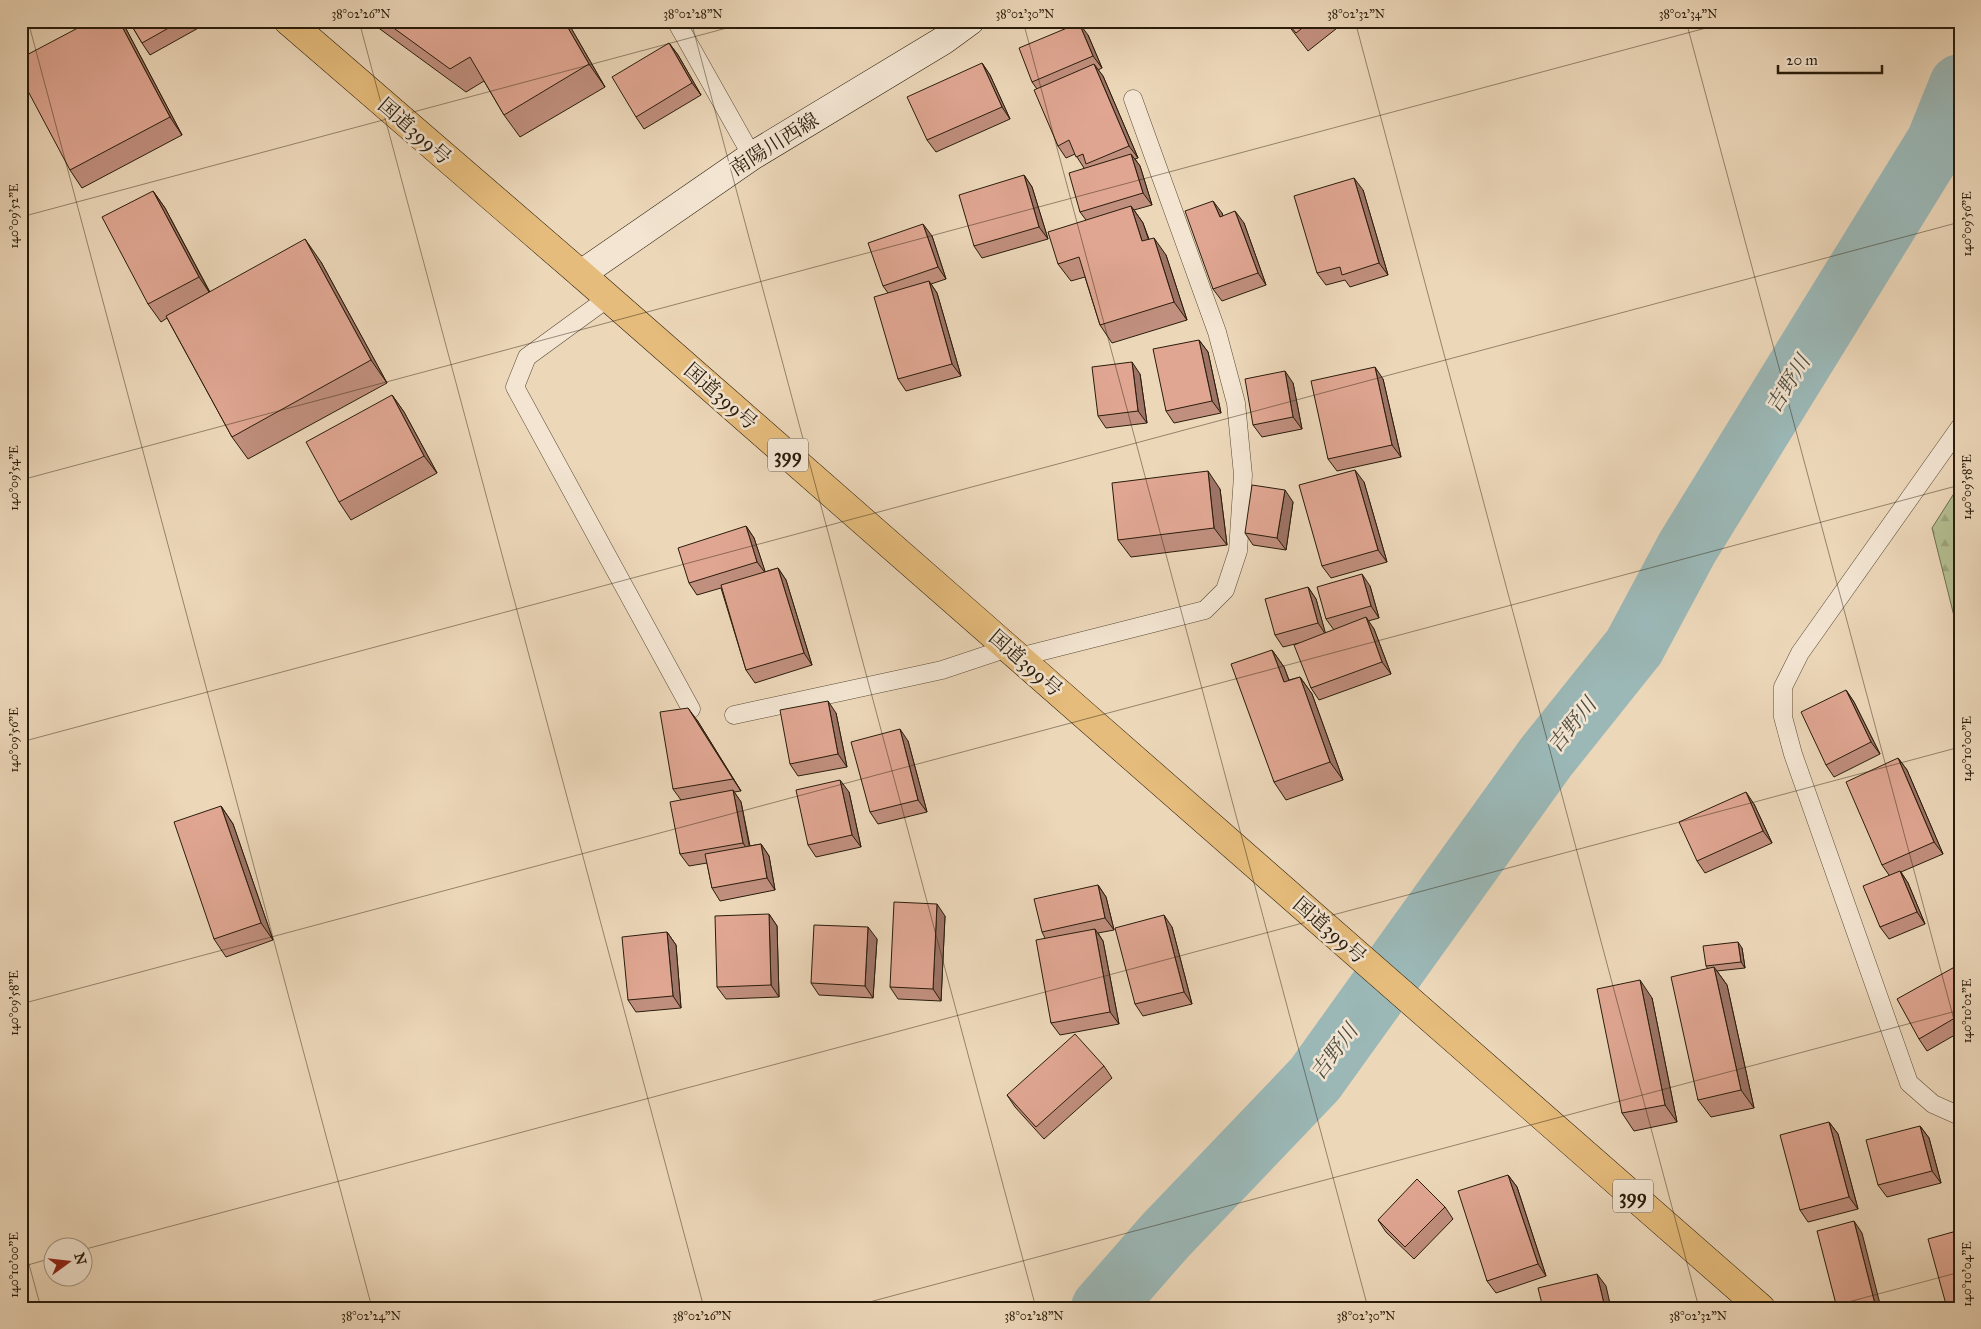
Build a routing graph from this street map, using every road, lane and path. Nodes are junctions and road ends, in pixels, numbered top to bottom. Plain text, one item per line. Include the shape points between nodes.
1 (288, 21) edge
2 (676, 21) edge
3 (970, 21) edge
4 (1133, 99) dead end
5 (752, 156) junction
6 (582, 274) junction
7 (608, 298) junction
8 (1960, 428) edge
9 (1014, 652) junction
10 (691, 709) edge
11 (734, 715) dead end
12 (1960, 1116) edge
13 (1761, 1308) edge

1 - 6 highway, 国道399号 / 399
2 - 5 lane
3 - 5 main road, 南陽川西線
4 - 9 lane via 1217,332 1236,402 1243,475 1238,551 1225,590 1205,610
5 - 6 main road, 南陽川西線
6 - 7 highway, 国道399号 / 399
7 - 9 highway, 国道399号 / 399
7 - 10 lane via 527,357 515,387
8 - 12 lane via 1800,653 1783,687 1783,717 1793,754 1909,1083 1933,1104
9 - 11 lane
9 - 13 highway, 国道399号 / 399

